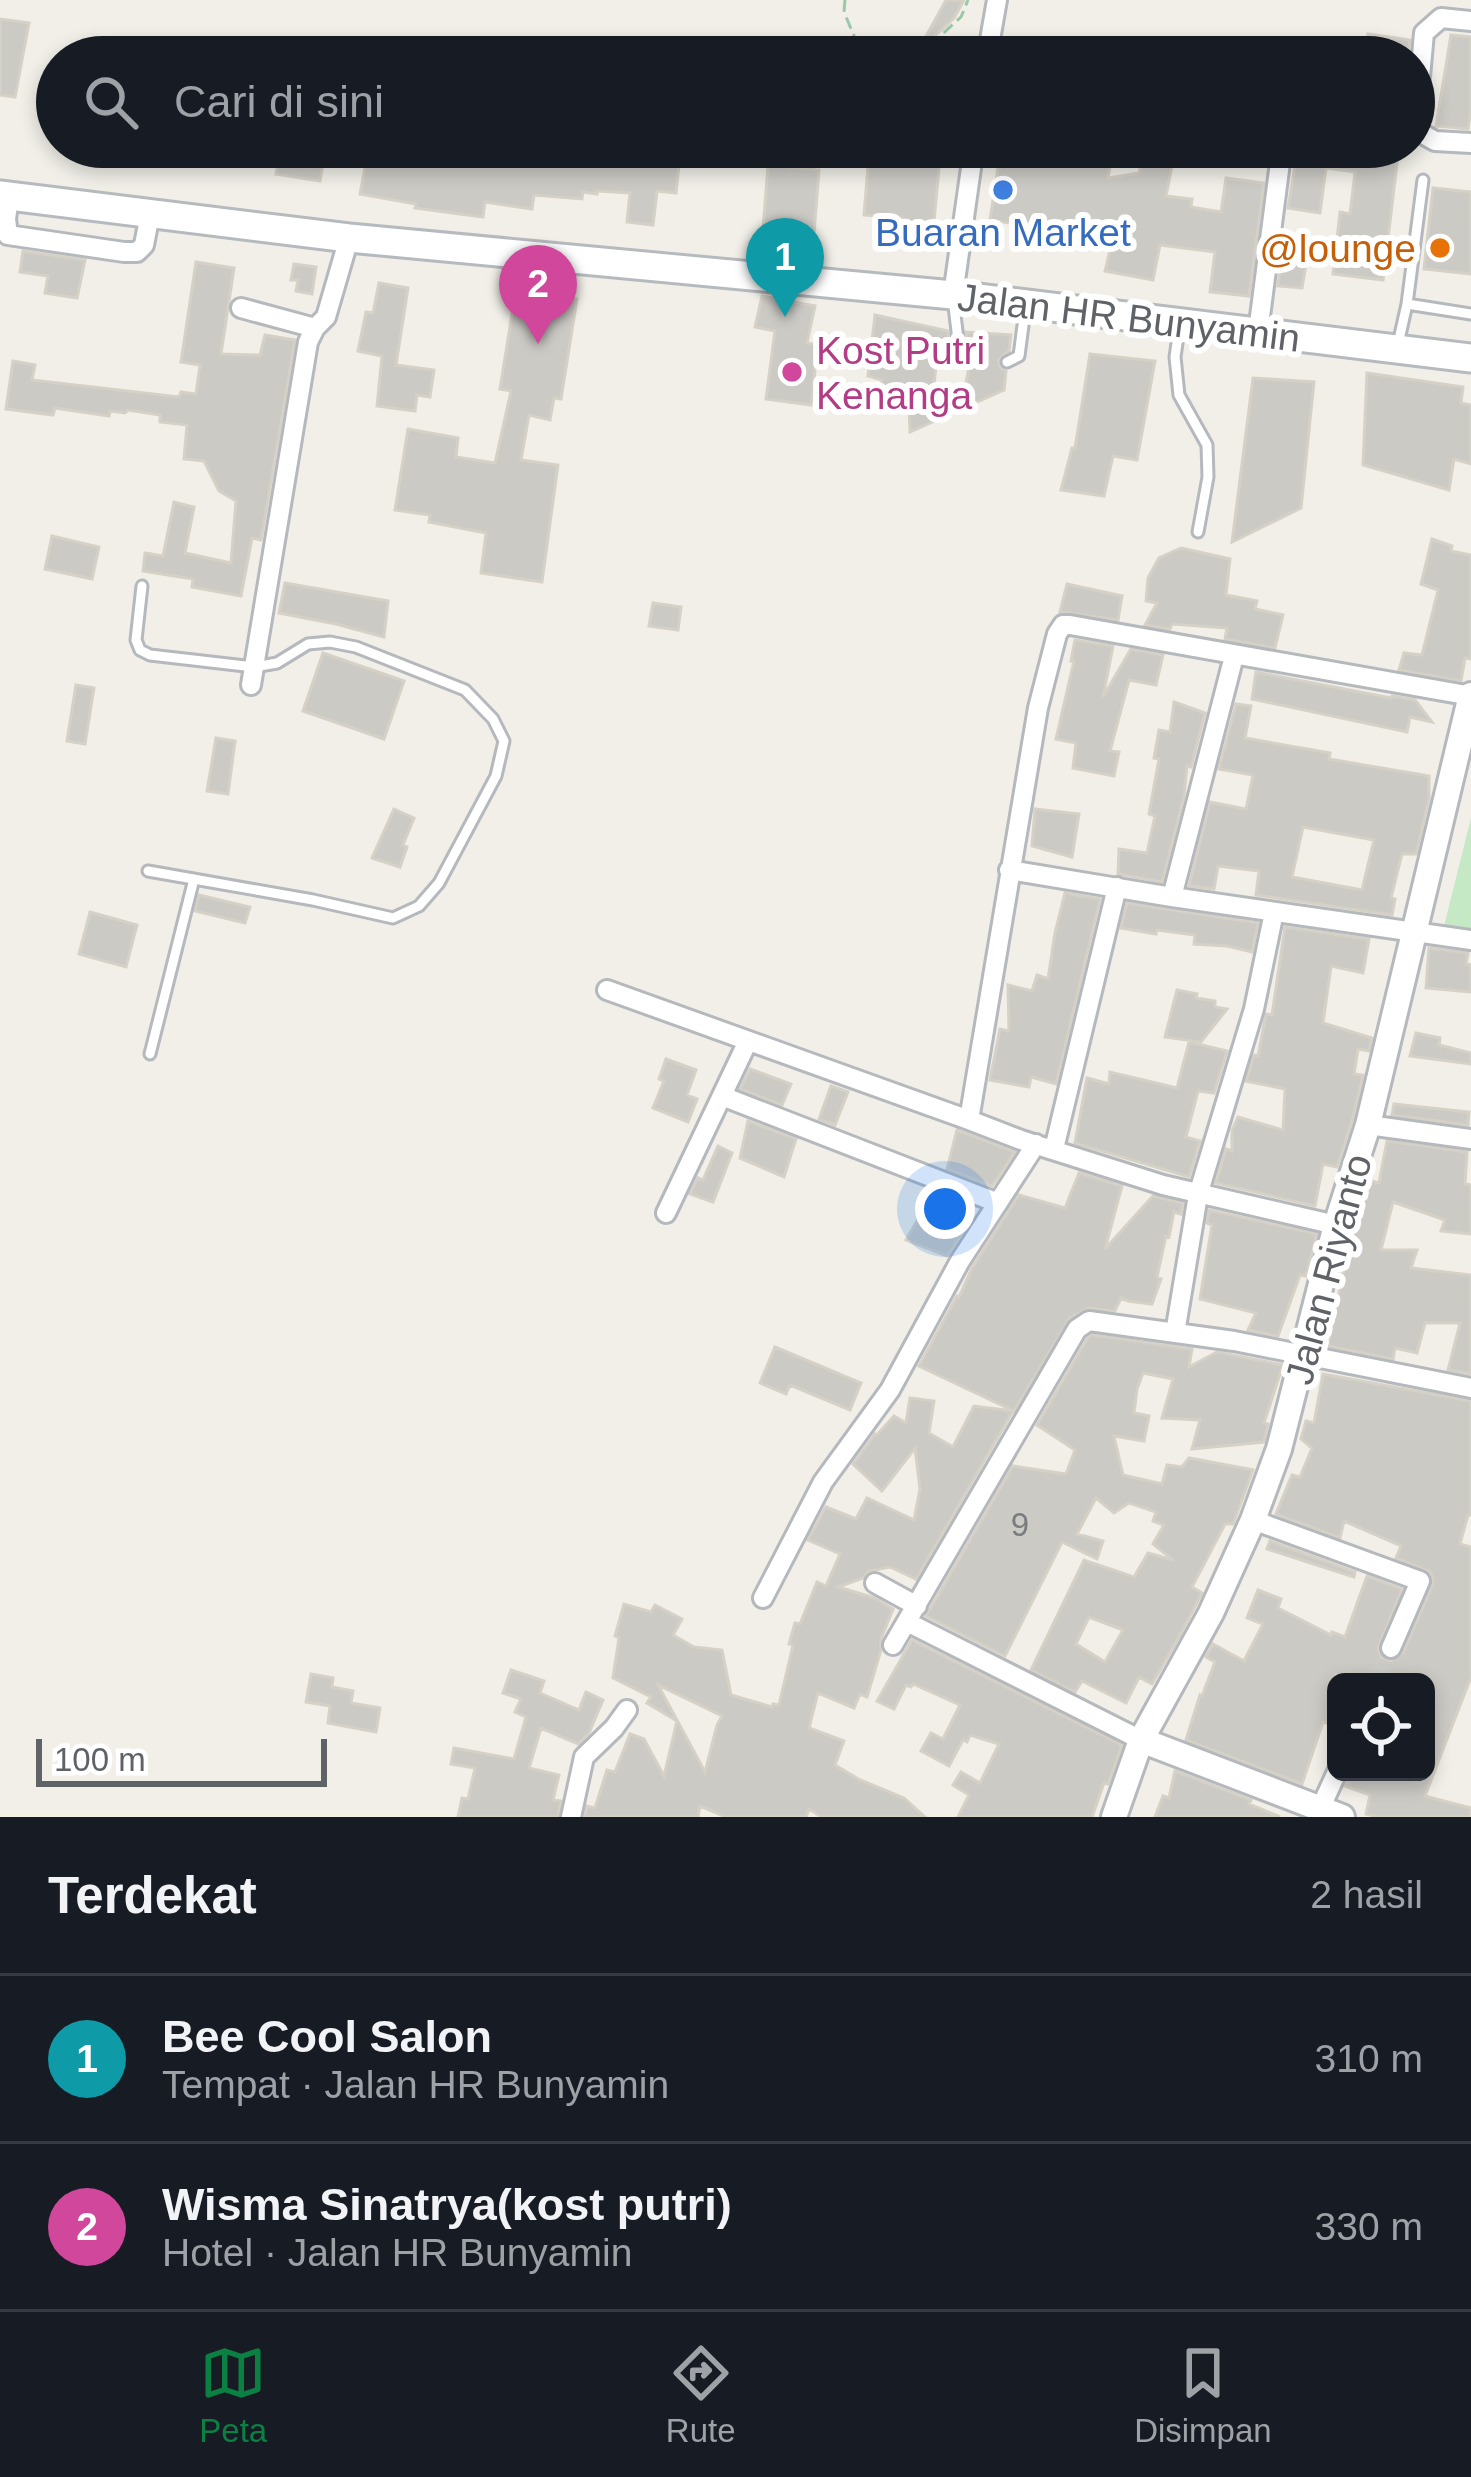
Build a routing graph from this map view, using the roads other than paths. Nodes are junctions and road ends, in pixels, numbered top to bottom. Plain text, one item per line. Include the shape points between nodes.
1 (997, 0) edge
2 (1471, 21) edge
3 (991, 36) edge
4 (1424, 36) edge
5 (1435, 141) edge
6 (1471, 143) edge
7 (971, 168) edge
8 (1279, 168) edge
9 (1423, 181) dead end
10 (4, 196) edge
11 (150, 214) junction
12 (349, 238) junction
13 (952, 296) junction
14 (1025, 304) junction
15 (1407, 304) junction
16 (242, 308) dead end
17 (1471, 314) edge
18 (1180, 323) junction
19 (315, 328) junction
20 (1258, 332) junction
21 (1397, 349) junction
22 (1470, 352) edge
23 (971, 358) dead end
24 (1007, 362) dead end
25 (1198, 532) dead end
26 (142, 586) dead end
27 (1234, 656) junction
28 (253, 676) junction
29 (1471, 696) edge
30 (1009, 870) junction
31 (148, 871) dead end
32 (194, 879) junction
33 (1117, 887) junction
34 (1172, 897) junction
35 (1274, 912) junction
36 (1414, 932) junction
37 (1471, 940) edge
38 (607, 990) dead end
39 (748, 1041) junction
40 (150, 1054) dead end
41 (722, 1096) junction
42 (969, 1120) junction
43 (1367, 1125) junction
44 (1471, 1139) edge
45 (1045, 1146) junction
46 (1198, 1195) junction
47 (998, 1203) junction
48 (667, 1213) dead end
49 (1336, 1225) junction
50 (1175, 1334) junction
51 (1304, 1356) junction
52 (1471, 1388) edge
53 (1253, 1520) junction
54 (875, 1583) dead end
55 (763, 1598) dead end
56 (912, 1614) junction
57 (893, 1646) dead end
58 (1391, 1648) tunnel mouth
59 (627, 1710) dead end
60 (1141, 1740) junction
61 (1336, 1781) edge
62 (1331, 1813) edge
63 (571, 1817) edge
64 (1114, 1817) edge

1 - 3 street
2 - 4 street via 1442,18
5 - 6 street
7 - 13 street
8 - 20 street
9 - 15 lane
10 - 11 main road, Jalan HR Bunyamin
10 - 11 street via 8,235 111,251 141,250
11 - 12 main road, Jalan HR Bunyamin
12 - 13 main road, Jalan HR Bunyamin
12 - 19 street via 326,317
13 - 14 main road, Jalan HR Bunyamin
13 - 23 lane via 959,348
14 - 18 main road, Jalan HR Bunyamin
14 - 24 lane via 1021,349
15 - 17 lane
15 - 21 lane
16 - 19 street
18 - 20 main road, Jalan HR Bunyamin
18 - 25 lane via 1179,395 1207,446
19 - 28 street
20 - 21 main road, Jalan HR Bunyamin
21 - 22 main road, Jalan HR Bunyamin
26 - 28 lane via 140,650
27 - 29 street
27 - 30 street via 1063,626 1038,708
27 - 34 street
28 - 32 lane via 308,644 329,642 465,689 504,741 496,776 439,883 419,906 393,918
29 - 36 street, Jalan Riyanto
30 - 33 street
30 - 42 street
31 - 32 lane
32 - 40 lane
33 - 34 street
33 - 45 street
34 - 35 street
35 - 36 street
35 - 46 street
36 - 37 street
36 - 43 street, Jalan Riyanto
38 - 39 street
39 - 41 street
39 - 42 street
41 - 47 street
41 - 48 street
42 - 45 street
43 - 44 street
43 - 49 street, Jalan Riyanto
45 - 46 street
45 - 47 street
46 - 49 street
46 - 50 street
47 - 55 street via 890,1390 823,1483
49 - 51 street, Jalan Riyanto
50 - 51 street
50 - 56 street via 1101,1321 1077,1329
51 - 52 street
51 - 53 street, Jalan Riyanto
53 - 58 street via 1420,1580
53 - 60 street, Jalan Riyanto
54 - 56 street
56 - 57 street
56 - 60 street
59 - 63 street via 584,1757
60 - 62 street
60 - 64 street, Jalan Riyanto
61 - 62 street

